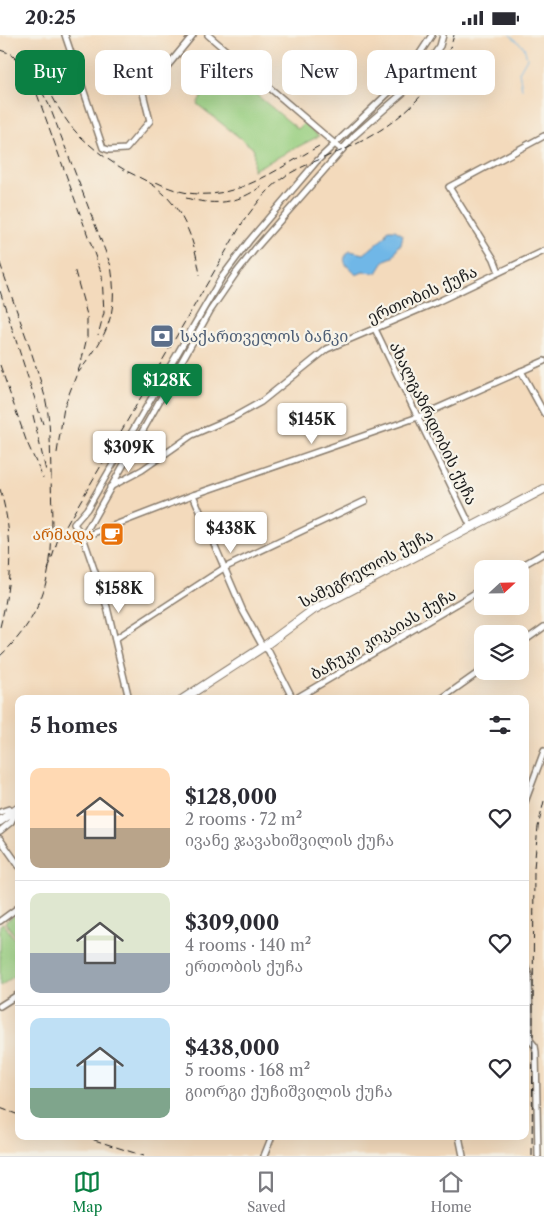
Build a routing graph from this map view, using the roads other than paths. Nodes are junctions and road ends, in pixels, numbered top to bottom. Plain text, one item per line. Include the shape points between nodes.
1 (65, 35) edge
2 (193, 35) edge
3 (209, 35) edge
4 (432, 35) edge
5 (443, 35) edge
6 (544, 136) edge
7 (334, 142) junction
8 (342, 150) junction
9 (544, 251) edge
10 (499, 272) junction
11 (375, 329) junction
12 (544, 361) edge
13 (520, 371) junction
14 (544, 413) edge
15 (418, 417) junction
16 (109, 488) junction
17 (544, 489) edge
18 (194, 495) junction
19 (366, 501) dead end
20 (471, 527) junction
21 (83, 537) junction
22 (544, 553) edge
23 (529, 562) edge
24 (224, 568) junction
25 (474, 594) edge
26 (544, 627) edge
27 (529, 638) edge
28 (115, 639) junction
29 (263, 647) junction
30 (474, 676) edge
31 (128, 695) edge
32 (189, 695) edge
33 (292, 695) edge
34 (301, 695) edge
35 (447, 695) edge
36 (544, 751) edge
37 (529, 791) edge
38 (15, 811) edge
39 (0, 812) edge
40 (15, 812) edge
41 (15, 814) edge
42 (0, 821) edge
43 (0, 831) edge
44 (0, 839) edge
45 (15, 860) edge
46 (15, 910) edge
47 (0, 921) edge
48 (15, 997) edge
49 (0, 1006) edge
50 (529, 1042) edge
51 (270, 1140) edge
52 (460, 1140) edge
53 (264, 1156) edge
54 (463, 1156) edge
55 (538, 1156) edge

1 - 2 street via 103,148 109,150 126,149 150,121 142,89 144,84 166,68
3 - 7 street
4 - 7 street via 403,79
5 - 8 street via 440,46 412,85
6 - 10 street via 449,187
7 - 8 street
7 - 21 street via 248,241 222,277 74,525
8 - 16 street via 236,273 210,311
9 - 10 street, ერთობის ქუჩა
10 - 11 street, ერთობის ქუჩა
11 - 15 street, ახალგაზრდობის ქუჩა
11 - 16 street, ერთობის ქუჩა via 327,349 261,401 192,435 142,470
12 - 13 street
13 - 14 street
13 - 15 street
15 - 18 street
15 - 20 street, ახალგაზრდობის ქუჩა
16 - 21 street
17 - 20 main road, სამეგრელოს ქუჩა
18 - 21 street
18 - 24 street
19 - 24 street
20 - 29 main road, სამეგრელოს ქუჩა via 313,610
21 - 28 street
22 - 23 street
24 - 28 street
24 - 29 street
25 - 34 street, ბაჩუკი კოკაიას ქუჩა
26 - 27 street
28 - 31 street
29 - 32 main road, სამეგრელოს ქუჩა
29 - 33 street via 268,650
30 - 35 street
36 - 37 street
38 - 39 street
40 - 42 main road
41 - 43 street via 12,821
44 - 45 street
46 - 47 street
48 - 49 street
50 - 55 street via 535,1046 536,1052
51 - 53 street
52 - 54 street

